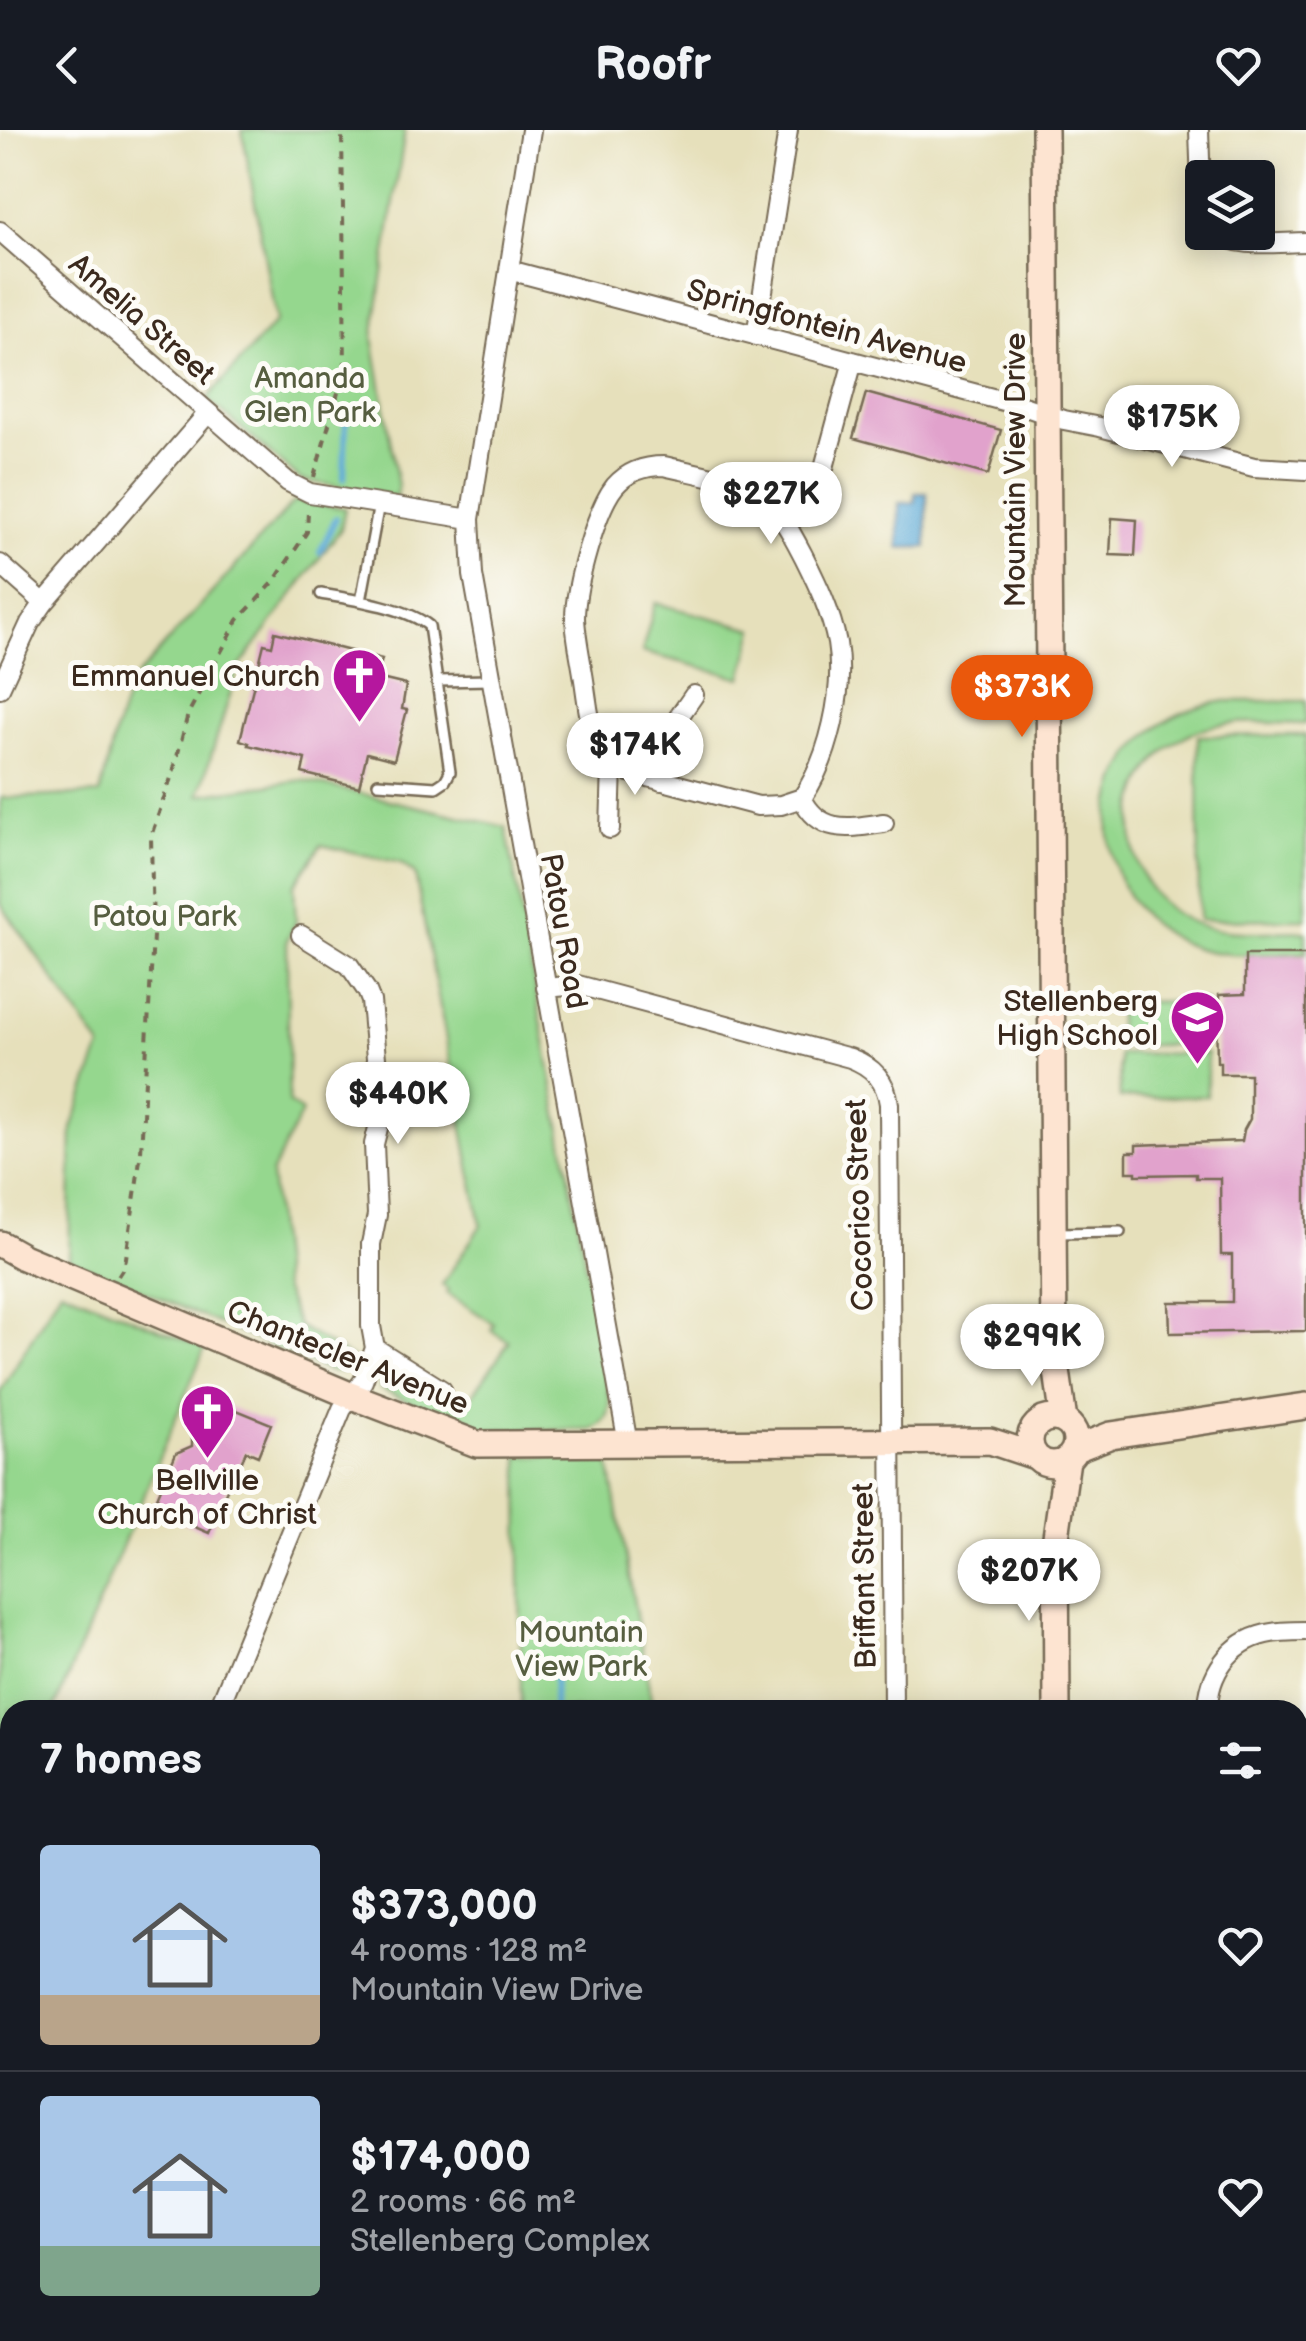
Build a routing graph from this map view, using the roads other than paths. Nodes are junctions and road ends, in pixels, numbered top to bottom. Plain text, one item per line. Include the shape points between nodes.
1 (531, 130) edge
2 (788, 130) edge
3 (1045, 130) edge
4 (1199, 130) edge
5 (1199, 160) edge
6 (0, 231) edge
7 (1275, 242) edge
8 (1306, 242) edge
9 (508, 270) junction
10 (756, 336) junction
11 (853, 361) junction
12 (208, 413) junction
13 (1048, 414) junction
14 (1306, 470) edge
15 (379, 504) junction
16 (470, 519) junction
17 (786, 523) junction
18 (0, 564) edge
19 (321, 594) dead end
20 (361, 601) junction
21 (44, 602) junction
22 (492, 680) junction
23 (438, 681) junction
24 (0, 688) edge
25 (694, 694) dead end
26 (612, 766) junction
27 (660, 782) junction
28 (378, 783) dead end
29 (802, 798) junction
30 (884, 823) dead end
31 (610, 829) dead end
32 (301, 936) dead end
33 (546, 988) junction
34 (1053, 1232) junction
35 (1120, 1232) dead end
36 (0, 1244) edge
37 (375, 1348) junction
38 (442, 1390) dead end
39 (352, 1396) junction
40 (1306, 1406) edge
41 (1054, 1440) junction
42 (891, 1442) junction
43 (628, 1444) junction
44 (1306, 1632) edge
45 (222, 1700) edge
46 (893, 1700) edge
47 (1058, 1700) edge
48 (1208, 1700) edge

1 - 9 street, Patou Road
2 - 10 street
3 - 13 street, Mountain View Drive
4 - 5 street
6 - 12 street, Amelia Street
7 - 8 street
9 - 10 street, Springfontein Avenue
9 - 16 street, Patou Road
10 - 11 street, Springfontein Avenue
11 - 13 street, Springfontein Avenue
11 - 17 street via 816,497
12 - 15 street, Amelia Street via 288,482 310,493
12 - 21 street
13 - 14 street, Springfontein Avenue via 1254,467
13 - 34 street, Mountain View Drive
15 - 16 street, Amelia Street
15 - 20 lane
16 - 22 street, Patou Road
17 - 26 street via 742,486 664,466 634,472 614,486 589,545 575,619 599,750
17 - 29 street via 819,587 838,647 830,732
18 - 21 street
19 - 20 lane
20 - 23 lane via 429,626
21 - 24 street
22 - 23 lane
22 - 33 street, Patou Road
23 - 28 lane via 450,772 445,781 436,787
25 - 27 street via 678,718
26 - 27 street
26 - 31 street
27 - 29 street via 758,806
29 - 30 street via 833,826
32 - 37 street via 349,964 371,1001 381,1116 371,1244
33 - 42 street, Cocorico Street via 578,985 850,1058 876,1073 888,1104
33 - 43 street, Patou Road
34 - 35 lane
34 - 41 street, Mountain View Drive
36 - 39 street, Chantecler Avenue
37 - 38 street
37 - 39 street
39 - 43 street, Chantecler Avenue via 477,1444
39 - 45 street
40 - 41 street, Chantecler Avenue
41 - 42 street, Chantecler Avenue via 1014,1429 990,1440
41 - 47 street, Mountain View Drive via 1048,1497 1056,1537
42 - 43 street, Chantecler Avenue
42 - 46 street, Briffant Street
44 - 48 street via 1268,1633 1245,1642 1220,1667

